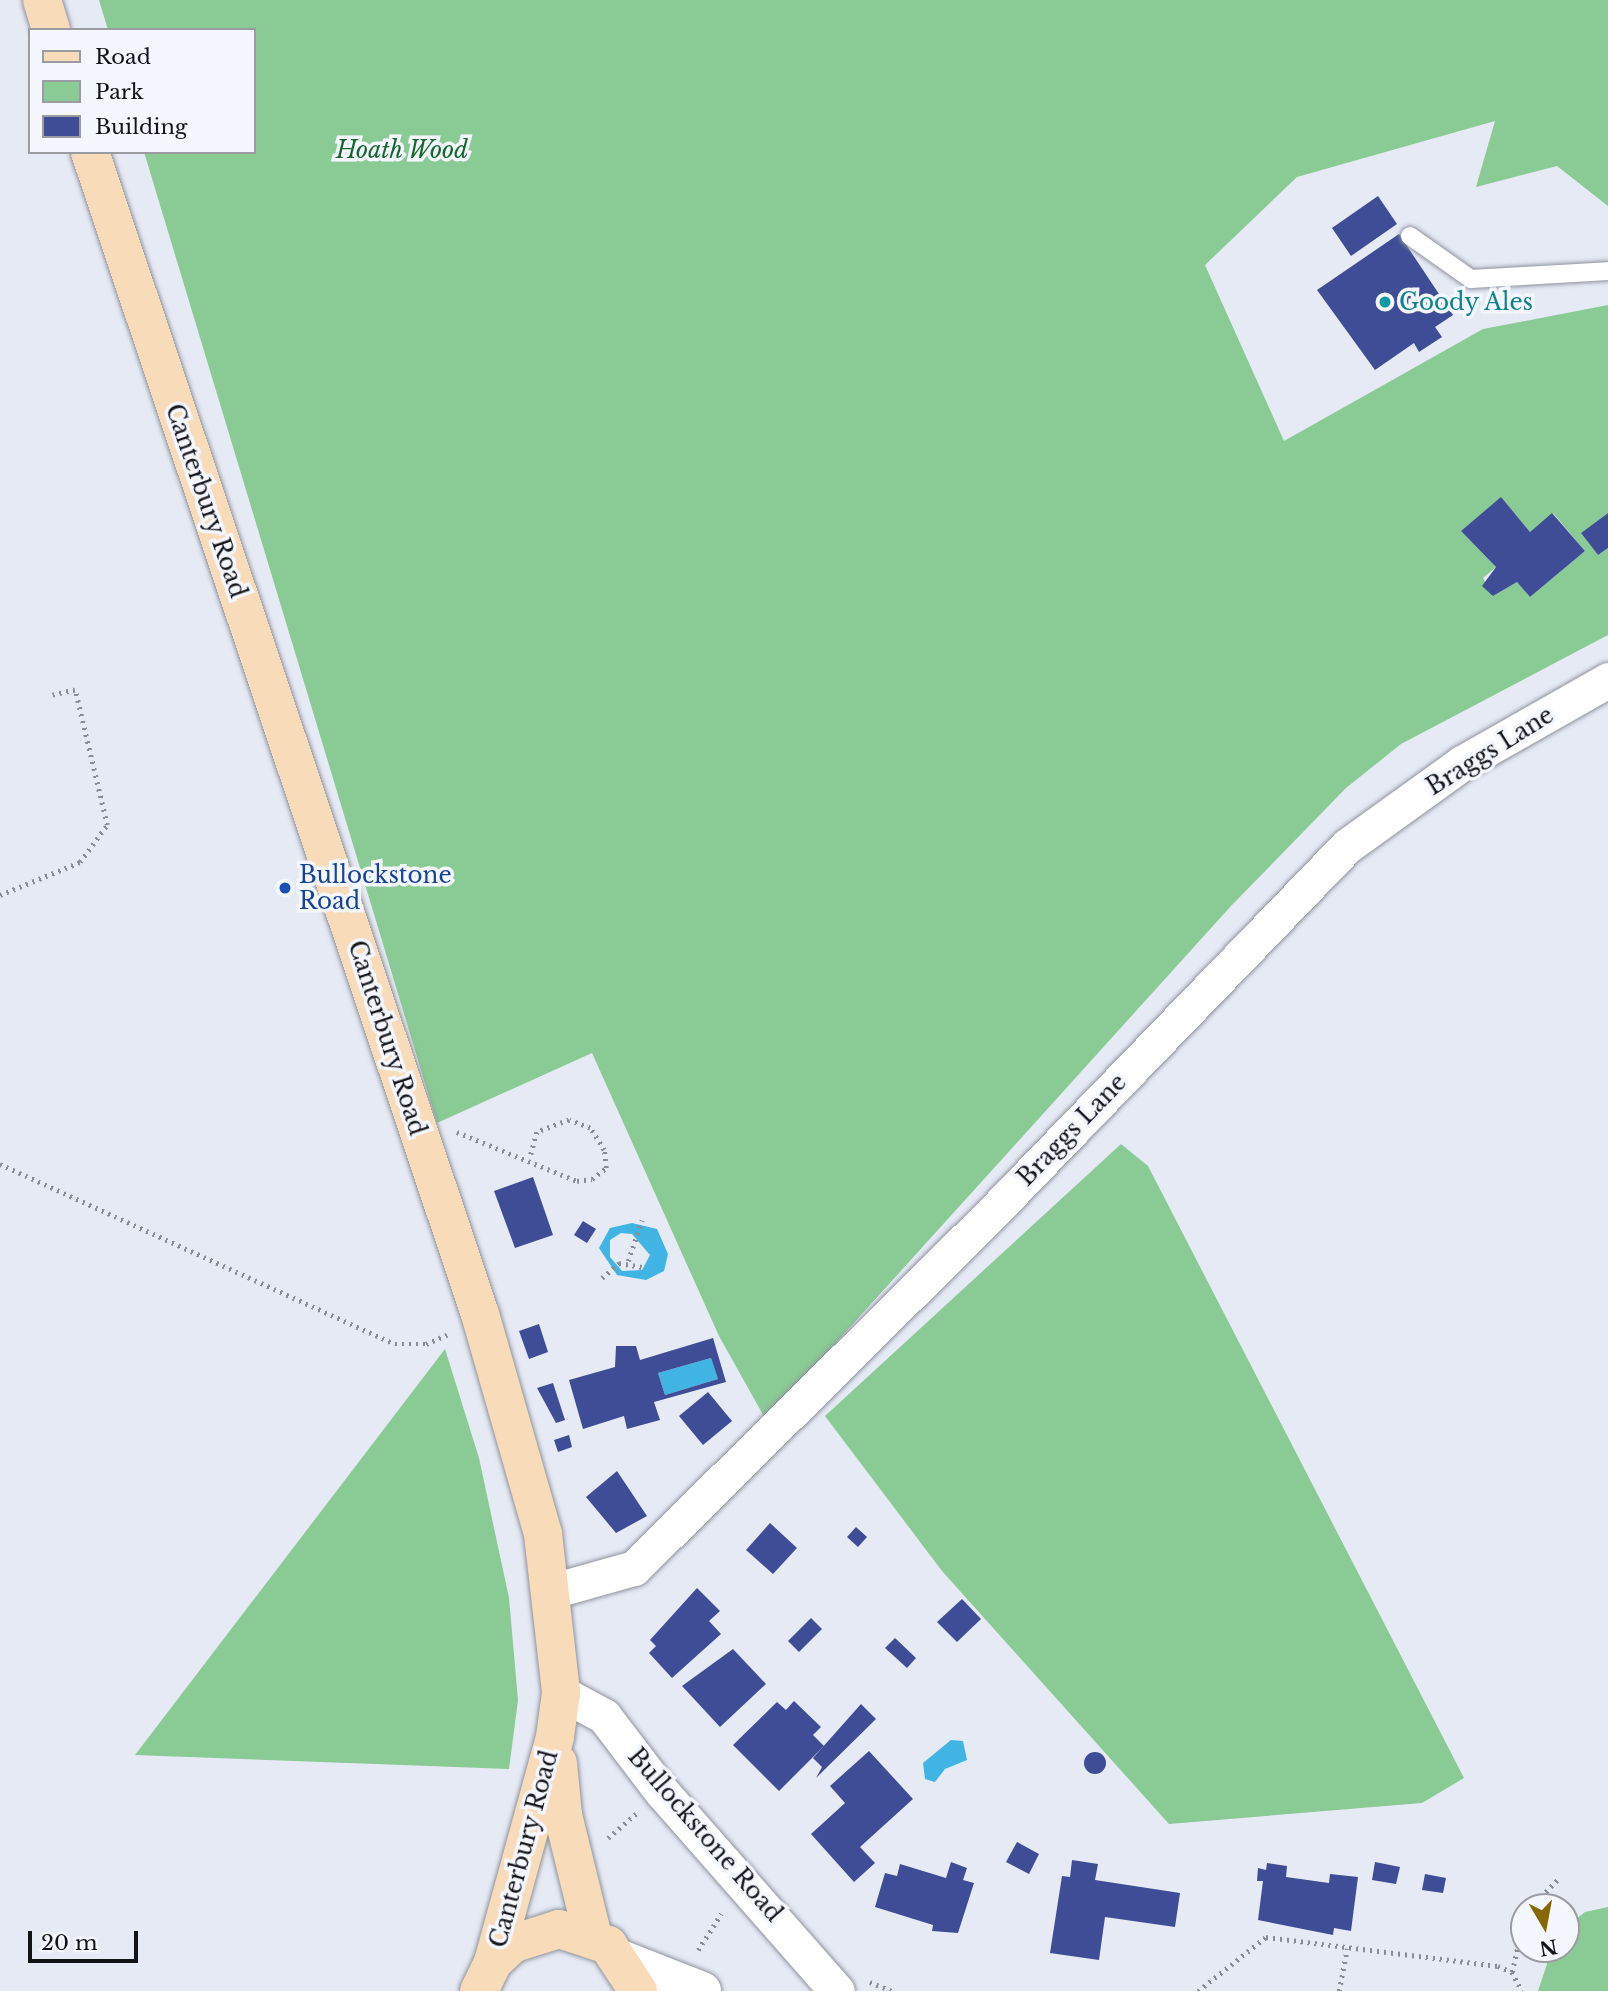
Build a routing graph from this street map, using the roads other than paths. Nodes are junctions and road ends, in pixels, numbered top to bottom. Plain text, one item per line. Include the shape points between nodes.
1 (42, 0) edge
2 (50, 28) edge
3 (91, 154) edge
4 (1410, 236) dead end
5 (1608, 271) edge
6 (1608, 680) edge
7 (552, 1591) junction
8 (561, 1693) junction
9 (555, 1737) junction
10 (593, 1937) junction
11 (630, 1975) edge
12 (486, 1976) edge
13 (694, 1988) edge
14 (837, 1991) edge

1 - 2 main road
3 - 7 main road, Canterbury Road via 480,1314 544,1534
4 - 5 lane via 1471,279
6 - 7 street, Braggs Lane via 1462,763 1347,846 993,1212 634,1568
7 - 8 main road, Canterbury Road
8 - 9 main road, Canterbury Road
8 - 14 street, Bullockstone Road via 604,1716
9 - 10 main road, Canterbury Road via 563,1815
9 - 12 main road, Canterbury Road
10 - 11 main road
10 - 12 main road via 559,1929 536,1933
11 - 13 street

